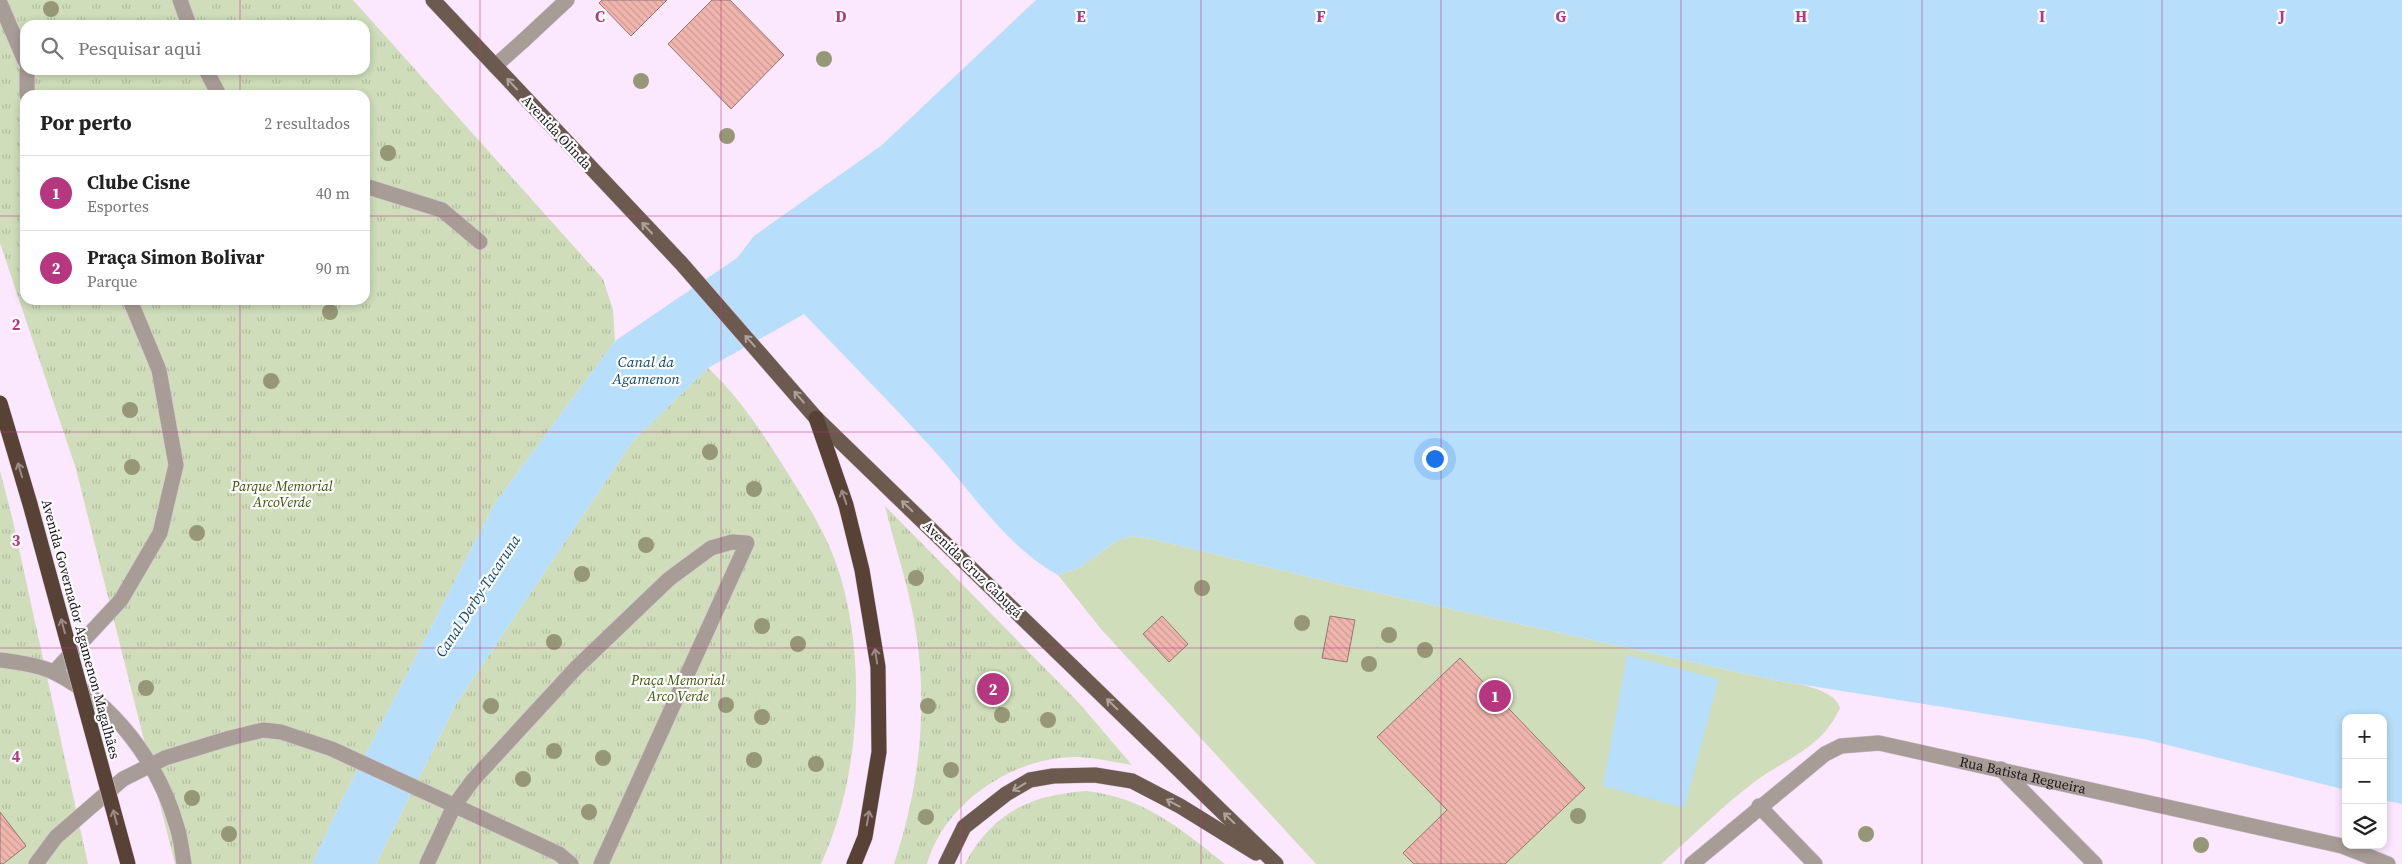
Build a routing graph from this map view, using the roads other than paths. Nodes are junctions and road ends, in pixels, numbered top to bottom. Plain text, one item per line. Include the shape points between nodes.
1 (180, 0) edge
2 (433, 0) edge
3 (567, 0) edge
4 (0, 3) edge
5 (187, 20) edge
6 (20, 49) edge
7 (496, 66) junction
8 (28, 75) edge
9 (209, 75) edge
10 (27, 90) edge
11 (216, 90) edge
12 (370, 188) edge
13 (480, 242) dead end
14 (681, 263) joint
15 (132, 305) edge
16 (0, 402) edge
17 (816, 418) junction
18 (0, 660) edge
19 (54, 672) junction
20 (151, 765) junction
21 (2002, 769) junction
22 (448, 804) junction
23 (1759, 806) junction
24 (36, 864) edge
25 (128, 864) edge
26 (184, 864) edge
27 (426, 864) edge
28 (571, 864) edge
29 (602, 864) edge
30 (854, 864) edge
31 (946, 864) edge
32 (1275, 864) edge
33 (1692, 864) edge
34 (1815, 864) edge
35 (2095, 864) edge
36 (2388, 864) edge

1 - 5 street
2 - 7 main road, Avenida Olinda
3 - 7 street
4 - 6 street
14 -> 7 main road, Avenida Olinda
8 - 10 street
9 - 11 street
12 - 13 street via 442,210
17 -> 14 main road, Avenida Cruz Cabugá
15 - 19 street via 159,370 176,464 160,533 121,600
25 -> 16 highway, Avenida Governador Agamenon Magalhães, bridge
30 -> 17 highway via 865,837 879,752 878,667 862,570 846,505
32 -> 17 main road, Avenida Cruz Cabugá
18 - 19 street
19 - 20 street via 91,697 131,734
20 - 22 street via 230,738 263,730 281,732 332,749
20 - 24 street via 123,779 56,837
20 - 26 street via 178,826
21 - 23 street, Rua Batista Regueira via 1879,743 1841,746 1825,754
21 - 35 street
21 - 36 street, Rua Batista Regueira via 2342,846
22 - 27 street
22 - 28 street via 559,854
22 - 29 street via 576,668 669,579 711,548 732,542 747,543
23 - 33 street, Rua Batista Regueira
23 - 34 street
32 -> 31 main road via 1132,781 1095,774 1030,780 964,827

